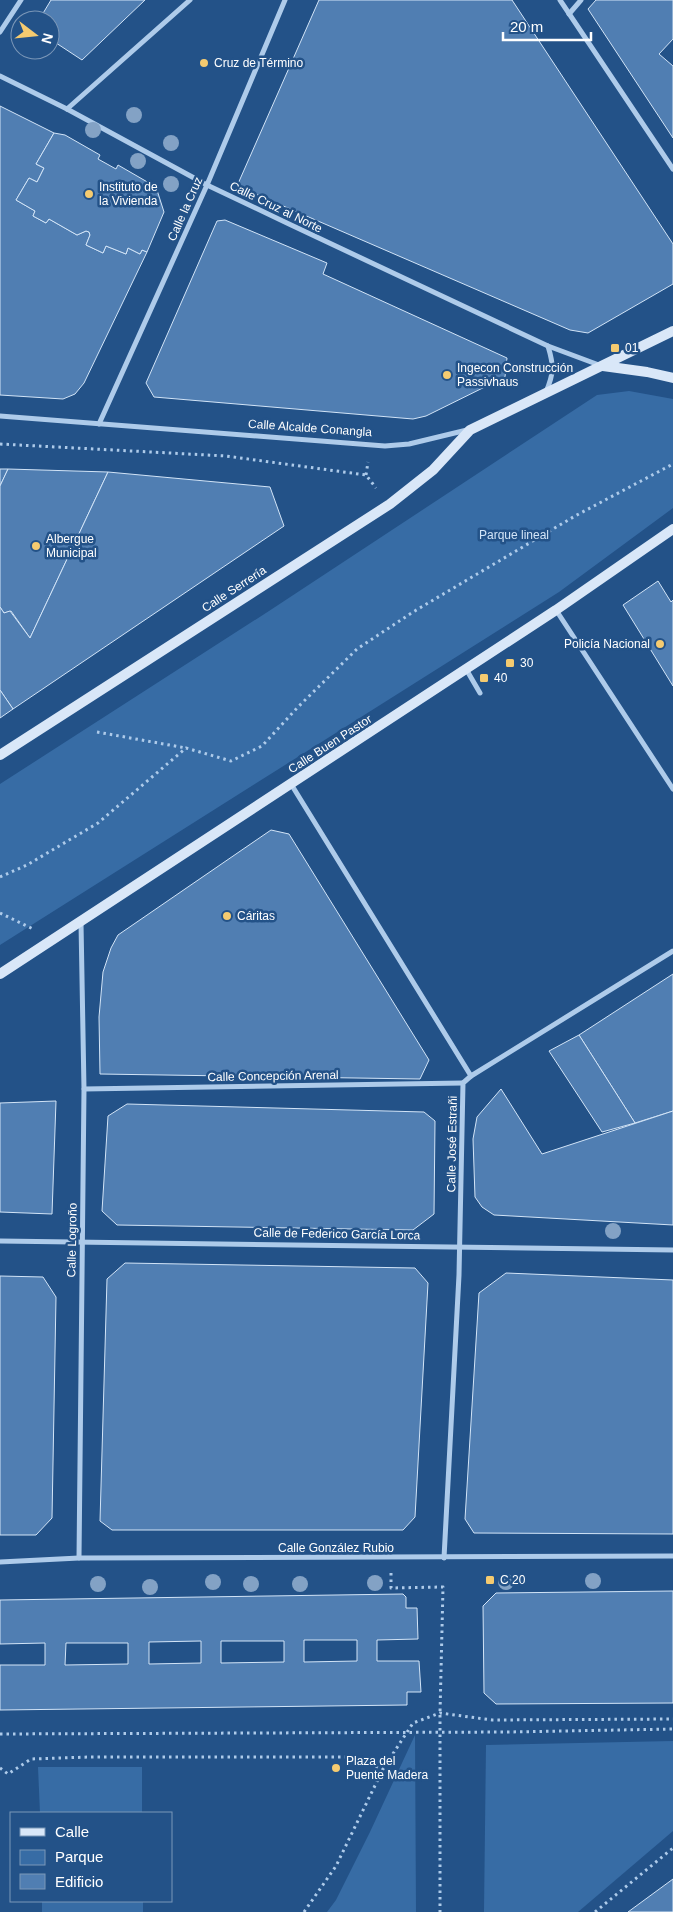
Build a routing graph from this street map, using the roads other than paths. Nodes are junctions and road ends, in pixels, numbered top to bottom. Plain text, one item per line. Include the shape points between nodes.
1 (20, 0) edge
2 (190, 0) edge
3 (285, 0) edge
4 (560, 0) edge
5 (581, 0) edge
6 (569, 14) junction
7 (0, 32) edge
8 (0, 76) edge
9 (67, 109) junction
10 (673, 169) edge
11 (207, 185) junction
12 (673, 331) edge
13 (548, 346) junction
14 (602, 366) junction
15 (673, 378) edge
16 (546, 392) junction
17 (0, 416) edge
18 (99, 424) junction
19 (470, 430) junction
20 (672, 530) edge
21 (556, 610) junction
22 (466, 669) junction
23 (480, 693) dead end
24 (0, 755) edge
25 (291, 784) junction
26 (673, 789) edge
27 (81, 922) junction
28 (673, 951) edge
29 (0, 974) edge
30 (471, 1076) junction
31 (463, 1083) junction
32 (84, 1089) junction
33 (0, 1241) edge
34 (82, 1242) junction
35 (460, 1246) junction
36 (673, 1250) edge
37 (673, 1556) edge
38 (79, 1558) junction
39 (444, 1558) junction
40 (0, 1562) edge

1 - 7 street
2 - 9 street
3 - 11 street, Calle la Cruz
4 - 6 street
5 - 6 street
6 - 10 street
8 - 9 street, Calle Cruz al Norte
9 - 11 street, Calle Cruz al Norte
11 - 13 street, Calle Cruz al Norte
11 - 18 street, Calle la Cruz
12 - 14 main road, Calle Alcalde Conangla
13 - 14 street, Calle Cruz al Norte
13 - 16 street via 553,363
14 - 15 main road
14 - 16 main road, Calle Alcalde Conangla
16 - 19 main road, Calle Alcalde Conangla
17 - 18 street, Calle Alcalde Conangla
18 - 19 street, Calle Alcalde Conangla via 385,446
19 - 24 main road, Calle Serrería via 433,470 390,504
20 - 21 main road, Calle Buen Pastor
21 - 22 main road, Calle Buen Pastor
21 - 26 street
22 - 23 street
22 - 25 main road, Calle Buen Pastor
25 - 27 main road, Calle Buen Pastor
25 - 30 street
27 - 29 main road, Calle Buen Pastor
27 - 32 street, Calle Logroño
28 - 30 street
30 - 31 street, Calle José Estrañi
31 - 32 street, Calle Concepción Arenal
31 - 35 street, Calle José Estrañi
32 - 34 street, Calle Logroño
33 - 34 street, Calle de Federico García Lorca
34 - 35 street, Calle de Federico García Lorca
34 - 38 street, Calle Logroño
35 - 36 street, Calle de Federico García Lorca
35 - 39 street, Calle José Estrañi
37 - 39 street, Calle González Rubio
38 - 39 street, Calle González Rubio
38 - 40 street, Calle González Rubio

